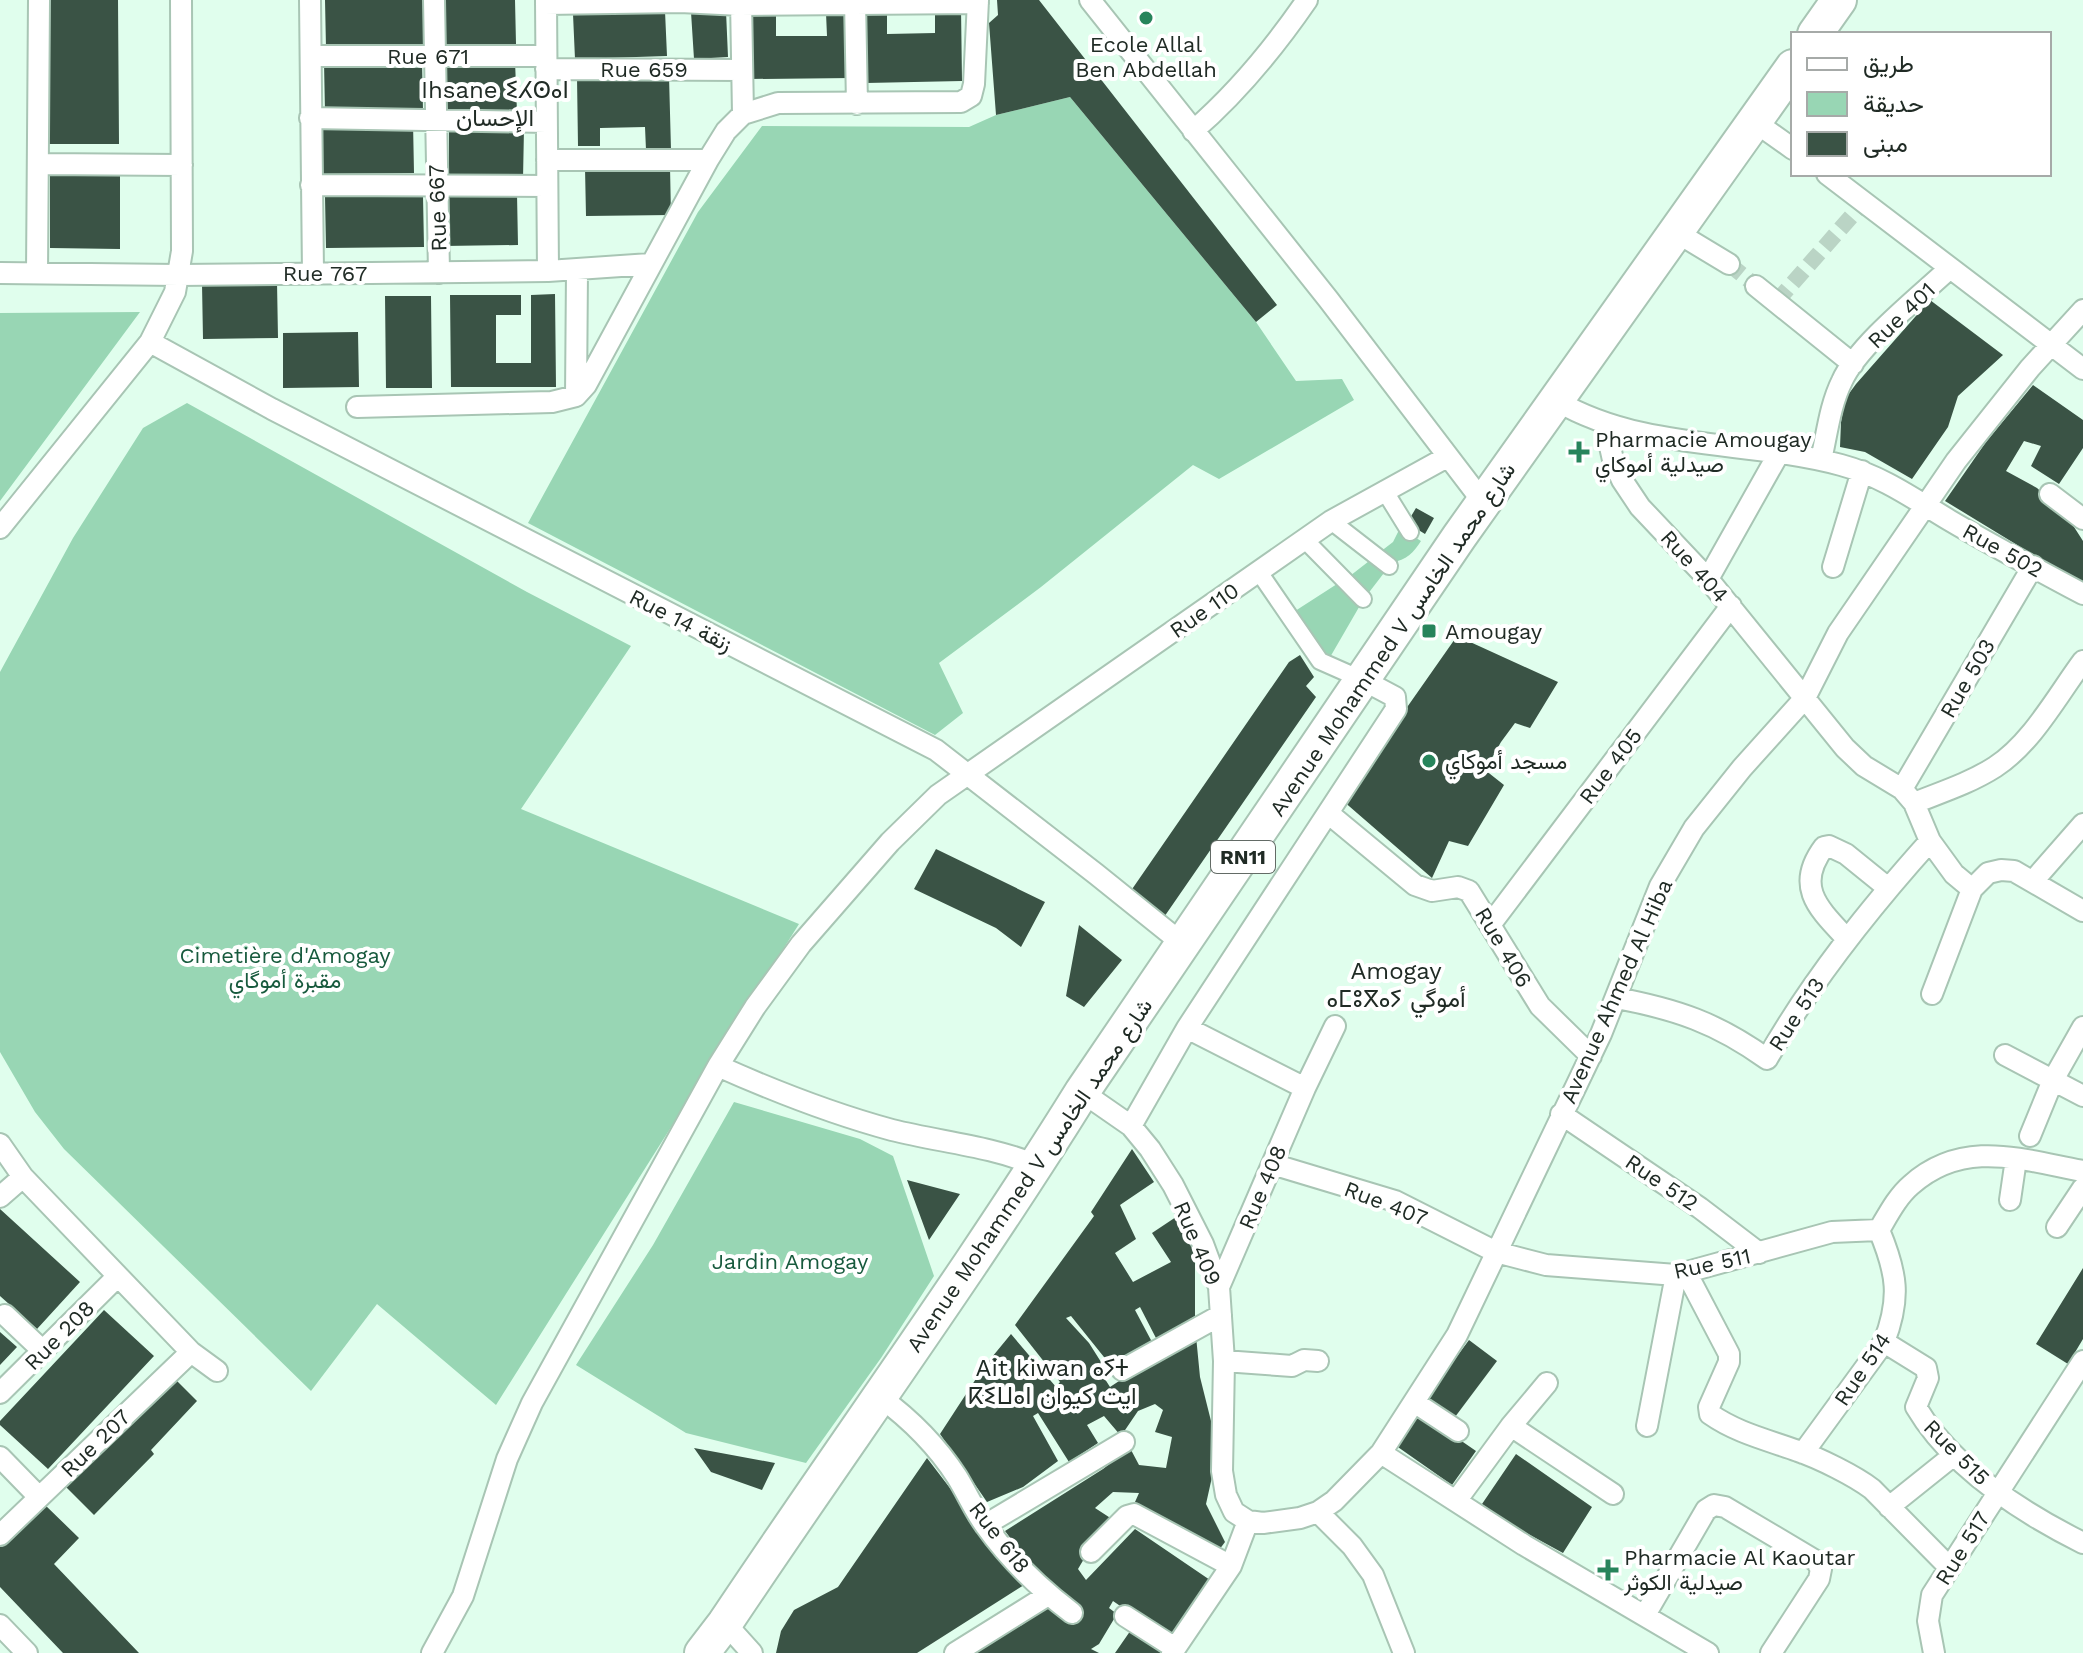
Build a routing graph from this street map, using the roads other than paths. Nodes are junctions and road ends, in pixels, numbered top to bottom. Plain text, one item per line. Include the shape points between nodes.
1 (39, 0) edge
2 (181, 0) edge
3 (310, 0) edge
4 (434, 0) edge
5 (1090, 0) edge
6 (1307, 0) edge
7 (1839, 0) edge
8 (680, 1) edge
9 (978, 1) edge
10 (546, 2) edge
11 (855, 2) edge
12 (741, 3) edge
13 (1816, 32) edge
14 (311, 56) junction
15 (433, 56) junction
16 (546, 62) junction
17 (741, 70) junction
18 (1791, 70) edge
19 (857, 104) junction
20 (743, 114) junction
21 (310, 118) junction
22 (435, 119) junction
23 (546, 122) junction
24 (1755, 122) junction
25 (1193, 131) junction
26 (1791, 148) edge
27 (547, 160) junction
28 (708, 160) junction
29 (39, 164) junction
30 (182, 165) junction
31 (1830, 176) edge
32 (311, 185) junction
33 (436, 186) junction
34 (547, 186) junction
35 (1676, 232) junction
36 (650, 264) junction
37 (1729, 264) tunnel mouth
38 (1950, 268) junction
39 (548, 271) junction
40 (577, 271) junction
41 (0, 273) edge
42 (37, 273) junction
43 (313, 273) junction
44 (439, 273) junction
45 (179, 275) junction
46 (1756, 286) tunnel mouth
47 (2083, 310) edge
48 (150, 342) junction
49 (2053, 345) junction
50 (1853, 364) junction
51 (2083, 369) edge
52 (576, 396) junction
53 (1557, 401) junction
54 (357, 407) dead end
55 (1605, 424) junction
56 (1779, 453) junction
57 (1447, 457) junction
58 (1821, 460) junction
59 (1862, 471) junction
60 (1384, 490) junction
61 (2050, 494) dead end
62 (1483, 502) junction
63 (1925, 504) junction
64 (2082, 516) edge
65 (1331, 521) junction
66 (0, 528) edge
67 (1410, 532) dead end
68 (1304, 539) junction
69 (1389, 566) dead end
70 (2033, 566) junction
71 (1833, 567) dead end
72 (1259, 572) junction
73 (1708, 579) junction
74 (2083, 594) edge
75 (1363, 599) dead end
76 (1731, 606) junction
77 (2083, 661) edge
78 (1363, 680) junction
79 (1805, 698) junction
80 (967, 773) junction
81 (1908, 796) junction
82 (1328, 813) junction
83 (2083, 824) edge
84 (1930, 841) junction
85 (2034, 880) junction
86 (1888, 888) junction
87 (1972, 889) junction
88 (2083, 911) edge
89 (1490, 925) junction
90 (1847, 939) junction
91 (1183, 944) junction
92 (1932, 994) dead end
93 (1616, 998) junction
94 (1335, 1026) dead end
95 (2083, 1027) edge
96 (1187, 1028) junction
97 (2005, 1055) dead end
98 (1591, 1056) junction
99 (718, 1066) junction
100 (2053, 1080) junction
101 (1305, 1088) junction
102 (1082, 1092) junction
103 (2083, 1096) edge
104 (1561, 1114) junction
105 (1131, 1126) junction
106 (2030, 1136) dead end
107 (0, 1144) edge
108 (2016, 1159) junction
109 (1272, 1164) junction
110 (1036, 1165) junction
111 (2083, 1171) edge
112 (23, 1177) junction
113 (2083, 1188) edge
114 (0, 1197) edge
115 (2010, 1200) dead end
116 (2057, 1227) dead end
117 (1879, 1230) junction
118 (1496, 1252) junction
119 (1759, 1253) junction
120 (1681, 1273) junction
121 (118, 1276) junction
122 (1219, 1287) junction
123 (5, 1315) dead end
124 (1221, 1315) junction
125 (1884, 1342) junction
126 (43, 1351) junction
127 (191, 1352) junction
128 (1224, 1361) junction
129 (1318, 1361) dead end
130 (2083, 1361) edge
131 (1122, 1370) dead end
132 (217, 1371) dead end
133 (1547, 1383) dead end
134 (0, 1393) edge
135 (880, 1397) junction
136 (1414, 1402) junction
137 (1511, 1426) junction
138 (1647, 1426) dead end
139 (1458, 1431) dead end
140 (1124, 1442) dead end
141 (1381, 1453) junction
142 (1803, 1453) junction
143 (1954, 1455) junction
144 (0, 1457) edge
145 (1998, 1492) junction
146 (1613, 1494) dead end
147 (39, 1497) junction
148 (1456, 1501) junction
149 (1889, 1507) junction
150 (1318, 1512) junction
151 (1248, 1521) junction
152 (985, 1525) junction
153 (0, 1535) edge
154 (2083, 1543) edge
155 (1091, 1552) dead end
156 (1231, 1566) junction
157 (1949, 1567) junction
158 (1048, 1595) junction
159 (1072, 1613) dead end
160 (1645, 1615) junction
161 (1125, 1616) dead end
162 (725, 1623) junction
163 (0, 1625) edge
164 (1173, 1650) edge
165 (27, 1653) edge
166 (432, 1653) edge
167 (702, 1653) edge
168 (752, 1653) edge
169 (955, 1653) edge
170 (1404, 1653) edge
171 (1708, 1653) edge
172 (1771, 1653) edge
173 (1934, 1653) edge

1 - 29 street
2 - 30 street
3 - 14 street
4 - 15 street, Rue 667
5 - 25 street
6 - 25 street via 1223,105
7 - 13 main road
8 - 10 street
8 - 12 street
9 - 11 street
9 - 19 street via 971,96 943,104
10 - 16 street
11 - 12 street
11 - 19 street
12 - 17 street
14 - 15 street, Rue 671
14 - 21 street
15 - 16 street, Rue 671
15 - 22 street, Rue 667
16 - 17 street, Rue 659
16 - 23 street
17 - 20 street
18 - 24 main road, Avenue Mohammed V شارع محمد الخامس / RN11
19 - 20 street via 778,103
20 - 28 street
21 - 22 street
21 - 32 street
22 - 23 street
22 - 33 street, Rue 667
23 - 27 street
24 - 26 street
24 - 35 main road, Avenue Mohammed V شارع محمد الخامس / RN11
25 - 57 street
27 - 28 street
27 - 34 street
28 - 36 street
29 - 30 street
29 - 42 street
30 - 45 street
31 - 38 street
32 - 33 street
32 - 43 street
33 - 34 street
33 - 44 street, Rue 667
34 - 39 street
35 - 37 street
35 - 53 main road, Avenue Mohammed V شارع محمد الخامس / RN11
36 - 40 street, Rue 767
36 - 52 street
38 - 49 street
38 - 50 street, Rue 401
39 - 40 street, Rue 767
39 - 44 street, Rue 767
40 - 52 street
41 - 42 street, Rue 767
42 - 45 street, Rue 767
43 - 44 street, Rue 767
43 - 45 street, Rue 767
45 - 48 street
46 - 50 street, Rue 401
47 - 49 street, Avenue Ahmed Al Hiba
48 - 66 street
48 - 80 street, Rue 14 زنقة via 936,750
49 - 51 street
49 - 63 street, Avenue Ahmed Al Hiba
50 - 58 street, Rue 401 via 1837,394
52 - 54 street via 552,402
53 - 55 street, Rue 502
53 - 62 main road, Avenue Mohammed V شارع محمد الخامس / RN11
55 - 56 street, Rue 502
55 - 73 street, Rue 404 via 1622,480 1640,507
56 - 58 street, Rue 502
56 - 73 street
57 - 60 street, Rue 110
57 - 62 street
58 - 59 street, Rue 502
59 - 63 street, Rue 502
59 - 71 street
60 - 65 street, Rue 110
60 - 67 street
61 - 64 street
62 - 78 main road, Avenue Mohammed V شارع محمد الخامس / RN11
63 - 70 street, Rue 502
63 - 79 street, Avenue Ahmed Al Hiba via 1838,633
65 - 68 street, Rue 110
65 - 69 street
68 - 72 street, Rue 110
68 - 75 street
70 - 74 street, Rue 502
70 - 81 street, Rue 503
72 - 78 street via 1320,661
72 - 80 street, Rue 110
73 - 76 street, Rue 404
76 - 79 street, Rue 404
76 - 89 street, Rue 405
77 - 81 street via 1998,765 1974,779
78 - 82 street via 1395,697 1396,709
78 - 91 main road, Avenue Mohammed V شارع محمد الخامس / RN11
79 - 81 street, Rue 404 via 1845,748
79 - 93 street, Avenue Ahmed Al Hiba via 1694,828 1660,886
80 - 91 street, Rue 14 زنقة
80 - 99 street, Rue 110 via 890,842 801,944
81 - 84 street
82 - 89 street, Rue 406 via 1415,885 1432,891 1469,891
82 - 96 street
83 - 85 street
84 - 86 street, Rue 513
84 - 87 street
85 - 87 street via 2001,870 1988,873
85 - 88 street
86 - 90 street, Rue 513
86 - 90 street via 1846,854 1824,847 1811,873 1810,889 1818,908
87 - 92 street
89 - 98 street, Rue 406 via 1540,1006
90 - 93 street, Rue 513 via 1767,1059 1735,1036 1688,1015
91 - 102 main road, Avenue Mohammed V شارع محمد الخامس / RN11
93 - 98 street, Avenue Ahmed Al Hiba
94 - 101 street, Rue 408
95 - 100 street
96 - 101 street
96 - 105 street
97 - 100 street
98 - 104 street, Avenue Ahmed Al Hiba
99 - 110 street via 893,1130
99 - 166 street, Rue 110 via 532,1403 507,1459 463,1596
100 - 103 street
100 - 106 street
101 - 109 street, Rue 408
102 - 105 street, Rue 409
102 - 110 main road, Avenue Mohammed V شارع محمد الخامس / RN11
104 - 118 street, Avenue Ahmed Al Hiba
104 - 119 street, Rue 512
105 - 122 street, Rue 409 via 1173,1185
107 - 112 street
108 - 111 street
108 - 115 street
108 - 117 street via 1992,1154 1938,1166 1911,1185
109 - 118 street, Rue 407 via 1395,1201
109 - 122 street, Rue 408
110 - 135 main road, Avenue Mohammed V شارع محمد الخامس / RN11
112 - 114 street
112 - 121 street
113 - 116 street
117 - 119 street, Rue 511 via 1832,1232
117 - 125 street, Rue 514 via 1896,1283
118 - 120 street, Rue 511 via 1546,1265
118 - 136 street, Avenue Ahmed Al Hiba via 1457,1335
119 - 120 street, Rue 511
120 - 138 street
120 - 142 street via 1729,1354 1710,1414 1749,1435
121 - 126 street, Rue 208
121 - 127 street
122 - 124 street, Rue 409
123 - 126 street
124 - 128 street, Rue 409
124 - 131 street
125 - 142 street, Rue 514
125 - 143 street, Rue 515 via 1926,1368 1928,1378 1916,1407
126 - 134 street, Rue 208
127 - 132 street
127 - 147 street, Rue 207
128 - 129 street via 1292,1366
128 - 151 street, Rue 409 via 1222,1471 1234,1512
130 - 145 street, Rue 517
133 - 137 street
135 - 152 street, Rue 618 via 936,1449
135 - 162 main road, Avenue Mohammed V شارع محمد الخامس / RN11
136 - 139 street
136 - 141 street, Avenue Ahmed Al Hiba
137 - 146 street
137 - 148 street
140 - 152 street
141 - 148 street
141 - 150 street, Avenue Ahmed Al Hiba
142 - 149 street via 1861,1481
143 - 145 street, Rue 515
143 - 149 street
144 - 147 street
145 - 154 street, Rue 515
145 - 157 street, Rue 517
147 - 153 street, Rue 207
148 - 160 street
149 - 157 street
150 - 151 street, Avenue Ahmed Al Hiba
150 - 170 street via 1373,1575
151 - 156 street
152 - 158 street, Rue 618
155 - 156 street via 1134,1514
156 - 164 street
157 - 173 street, Rue 517 via 1929,1609
158 - 159 street
158 - 169 street, Rue 618
160 - 171 street
160 - 172 street via 1706,1510 1719,1505 1816,1561 1821,1569
161 - 164 street
162 - 167 main road, Avenue Mohammed V شارع محمد الخامس / RN11
162 - 168 street
163 - 165 street

